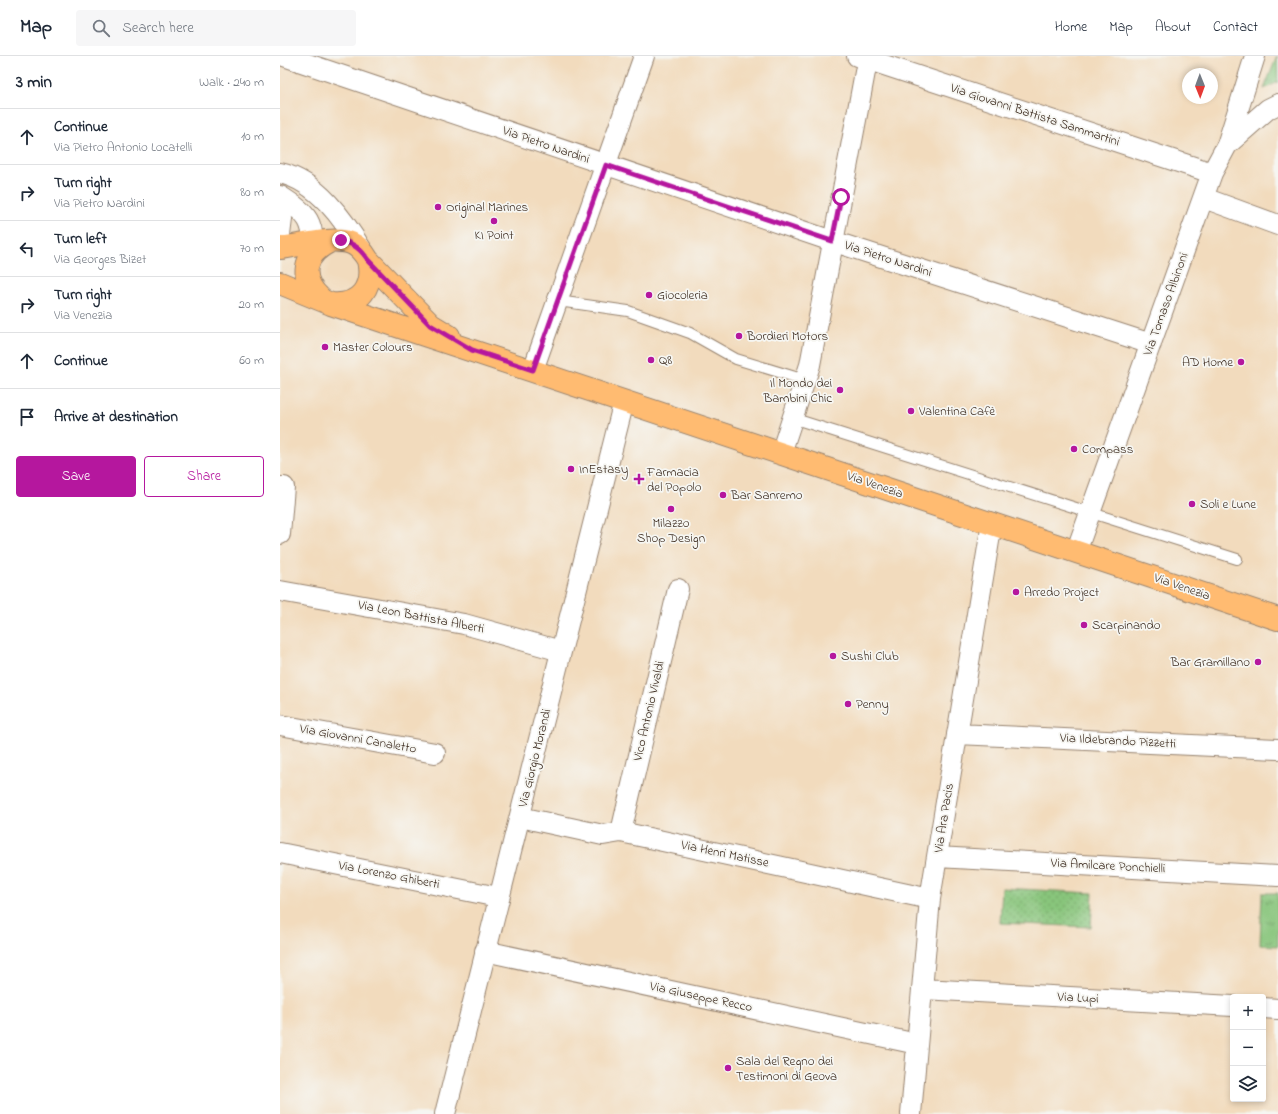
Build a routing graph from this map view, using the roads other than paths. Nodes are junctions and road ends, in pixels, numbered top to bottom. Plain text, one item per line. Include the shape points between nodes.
1 (284, 56) edge
2 (644, 56) edge
3 (1255, 56) edge
4 (864, 57) edge
5 (1278, 104) edge
6 (1227, 145) junction
7 (606, 165) junction
8 (280, 173) edge
9 (1212, 173) junction
10 (280, 196) edge
11 (1204, 198) junction
12 (280, 205) edge
13 (1278, 225) edge
14 (280, 235) edge
15 (832, 241) junction
16 (317, 247) junction
17 (280, 248) edge
18 (365, 255) junction
19 (280, 283) edge
20 (325, 301) junction
21 (558, 301) junction
22 (1151, 344) junction
23 (472, 350) junction
24 (533, 370) junction
25 (805, 380) junction
26 (624, 401) junction
27 (792, 418) junction
28 (781, 453) junction
29 (280, 486) edge
30 (1091, 512) junction
31 (992, 523) junction
32 (280, 534) edge
33 (1076, 552) junction
34 (1236, 559) dead end
35 (678, 589) dead end
36 (280, 591) edge
37 (1278, 619) edge
38 (560, 651) junction
39 (280, 725) edge
40 (957, 734) junction
41 (1278, 749) edge
42 (435, 753) dead end
43 (520, 817) junction
44 (621, 832) junction
45 (280, 853) edge
46 (937, 857) junction
47 (1278, 876) edge
48 (498, 898) junction
49 (930, 899) junction
50 (485, 951) junction
51 (923, 989) junction
52 (1230, 1006) edge
53 (1266, 1008) edge
54 (1278, 1009) edge
55 (917, 1044) junction
56 (445, 1114) edge
57 (911, 1114) edge

1 - 7 street, Via Pietro Nardini
2 - 7 street
3 - 6 street, Via Tomaso Albinoni
4 - 9 street, Via Giovanni Battista Sammartini
4 - 15 street
5 - 6 street via 1268,109
6 - 9 street, Via Tomaso Albinoni
7 - 15 street, Via Pietro Nardini
7 - 21 street
8 - 18 street via 303,183 322,198 346,224
9 - 11 street, Via Tomaso Albinoni
10 - 16 street via 307,217
11 - 13 street
11 - 22 street, Via Tomaso Albinoni
12 - 14 street
15 - 22 street, Via Pietro Nardini
15 - 25 street via 810,365
16 - 17 main road
16 - 18 main road via 346,242
16 - 20 main road via 306,268 307,279 312,290
18 - 20 main road via 371,271 369,283 363,293 354,301 342,304
18 - 23 main road via 430,325
19 - 20 main road
20 - 23 main road
21 - 24 street
21 - 25 lane via 628,312 690,332 736,358
22 - 30 street, Via Tomaso Albinoni
23 - 24 main road, Via Venezia
24 - 26 main road, Via Venezia
25 - 27 street
26 - 28 main road, Via Venezia
26 - 38 street, Via Giorgio Morandi
27 - 28 street
27 - 30 lane
28 - 31 main road, Via Venezia
29 - 32 street via 284,487
30 - 33 street, Via Tomaso Albinoni
30 - 34 lane
31 - 33 main road, Via Venezia
31 - 40 street, Via Ara Pacis
33 - 37 main road, Via Venezia
35 - 44 street, Vico Antonio Vivaldi
36 - 38 street, Via Leon Battista Alberti via 464,624
38 - 43 street, Via Giorgio Morandi
39 - 42 street, Via Giovanni Canaletto
40 - 41 street, Via Ildebrando Pizzetti
40 - 46 street, Via Ara Pacis
43 - 44 street, Via Henri Matisse via 603,835
43 - 48 street, Via Giorgio Morandi
44 - 49 street, Via Henri Matisse
45 - 48 street, Via Lorenzo Ghiberti
46 - 47 street, Via Amilcare Ponchielli
46 - 49 street, Via Ara Pacis
48 - 50 street, Via Giorgio Morandi
49 - 51 street, Via Ara Pacis
50 - 55 street, Via Giuseppe Recco
50 - 56 street, Via Giorgio Morandi
51 - 52 street, Via Lupi
51 - 55 street, Via Ara Pacis
53 - 54 street
55 - 57 street, Via Ara Pacis

